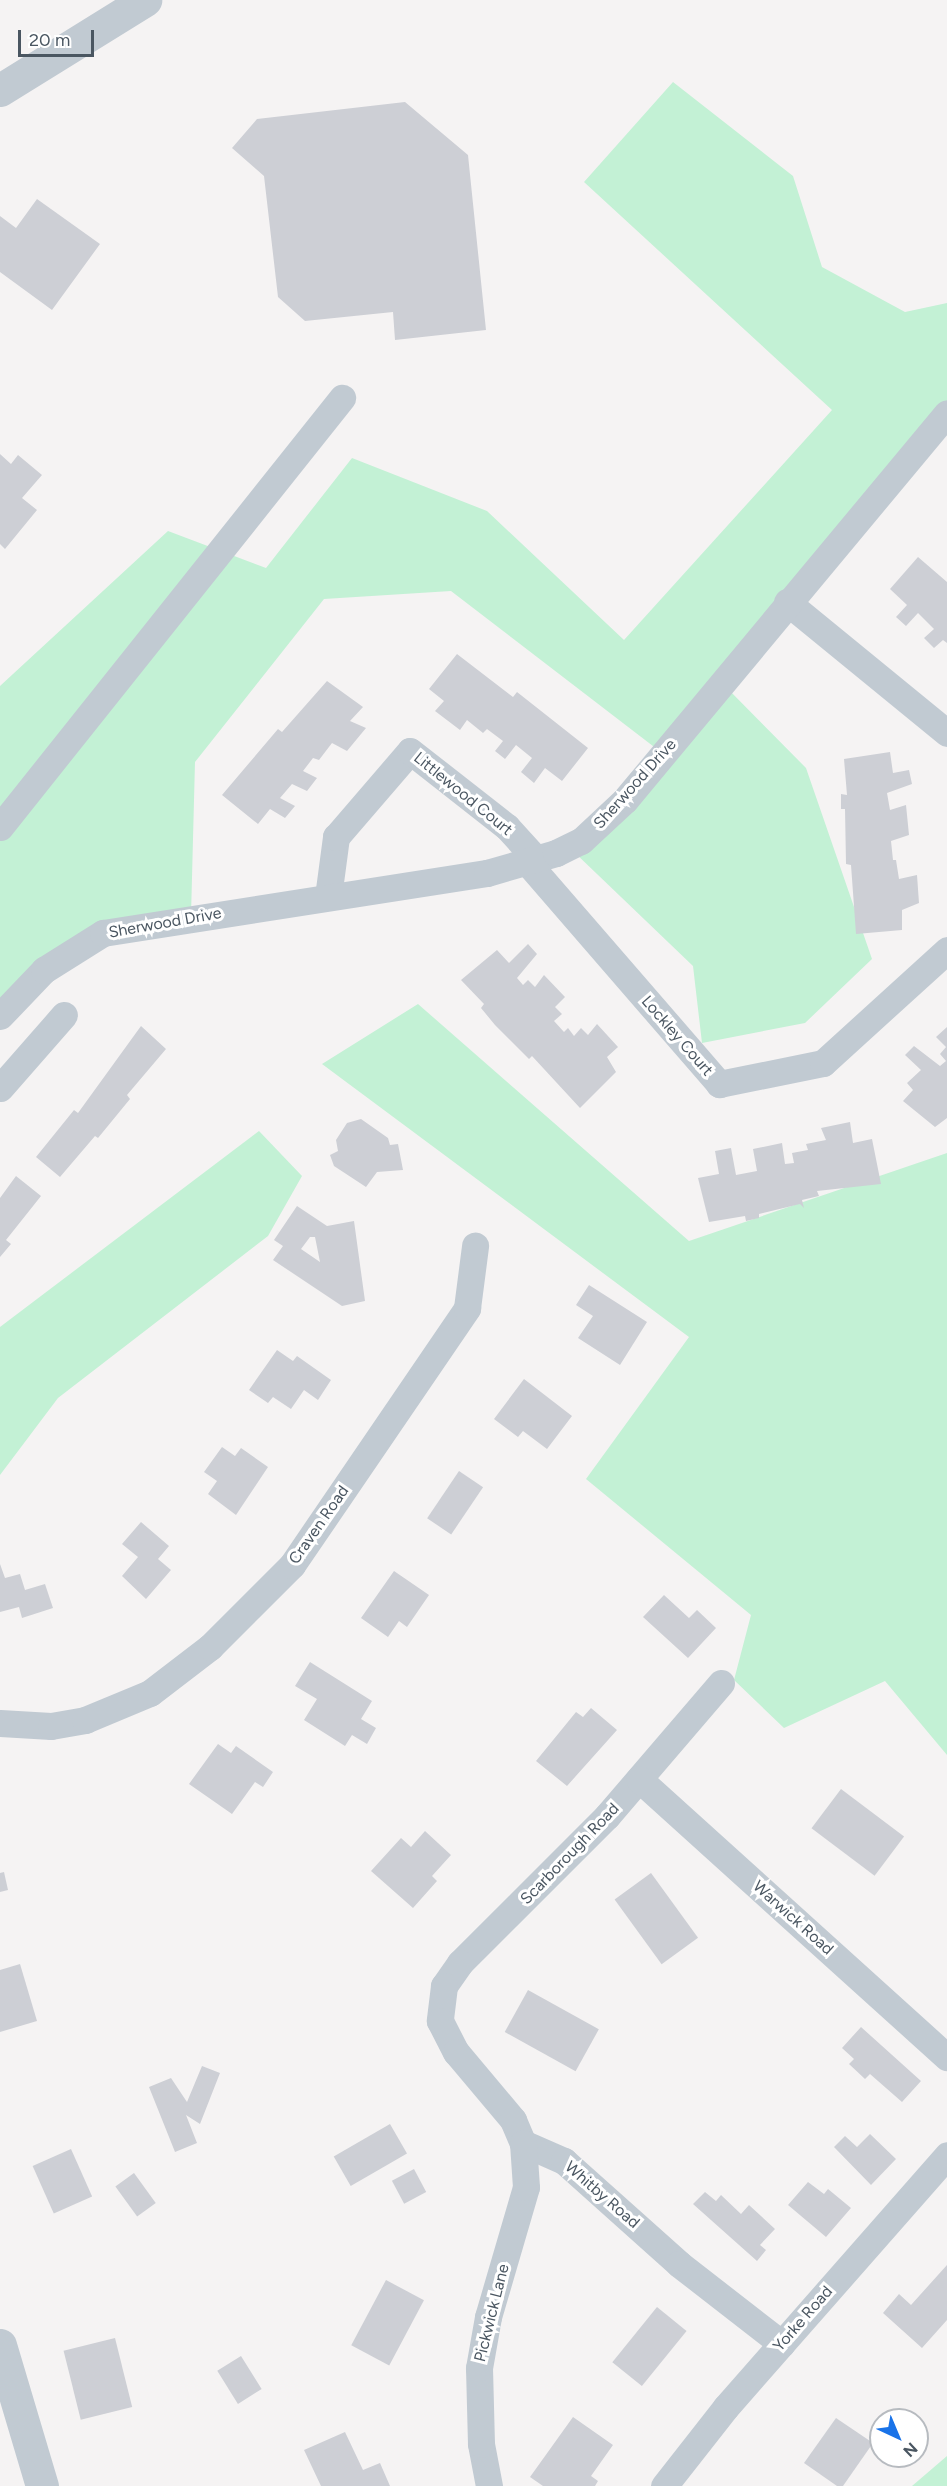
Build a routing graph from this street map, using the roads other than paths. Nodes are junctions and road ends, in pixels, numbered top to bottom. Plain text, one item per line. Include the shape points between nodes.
1 (145, 0) edge
2 (0, 90) edge
3 (342, 398) dead end
4 (947, 413) edge
5 (787, 602) junction
6 (947, 733) edge
7 (0, 826) edge
8 (532, 860) junction
9 (328, 897) junction
10 (947, 950) edge
11 (64, 1015) dead end
12 (0, 1016) edge
13 (3, 1080) edge
14 (475, 1246) dead end
15 (721, 1683) dead end
16 (0, 1723) edge
17 (639, 1779) junction
18 (947, 2057) edge
19 (523, 2143) junction
20 (947, 2155) edge
21 (782, 2344) junction
22 (0, 2345) edge
23 (42, 2486) edge
24 (489, 2486) edge
25 (663, 2486) edge

1 - 2 street
3 - 7 street
4 - 5 street, Sherwood Drive
5 - 6 street
5 - 8 street, Sherwood Drive via 601,825 581,841
8 - 9 street, Sherwood Drive via 487,873
8 - 9 street, Littlewood Court via 507,827 410,751 336,837
8 - 10 street, Lockley Court via 719,1084 823,1063
9 - 12 street, Sherwood Drive via 103,933 44,970
11 - 13 street
14 - 16 street, Craven Road via 467,1308 292,1565 210,1647 150,1693 85,1720 51,1726
15 - 17 street, Scarborough Road
17 - 18 street, Warwick Road
17 - 19 street, Scarborough Road via 555,1872 460,1963 444,1986 440,2003 444,2031 456,2052 513,2120
19 - 21 street, Whitby Road via 564,2161 680,2264
19 - 24 street, Pickwick Lane via 526,2187 488,2317 479,2368 481,2444
20 - 21 street, Yorke Road
21 - 25 street, Yorke Road
22 - 23 street

